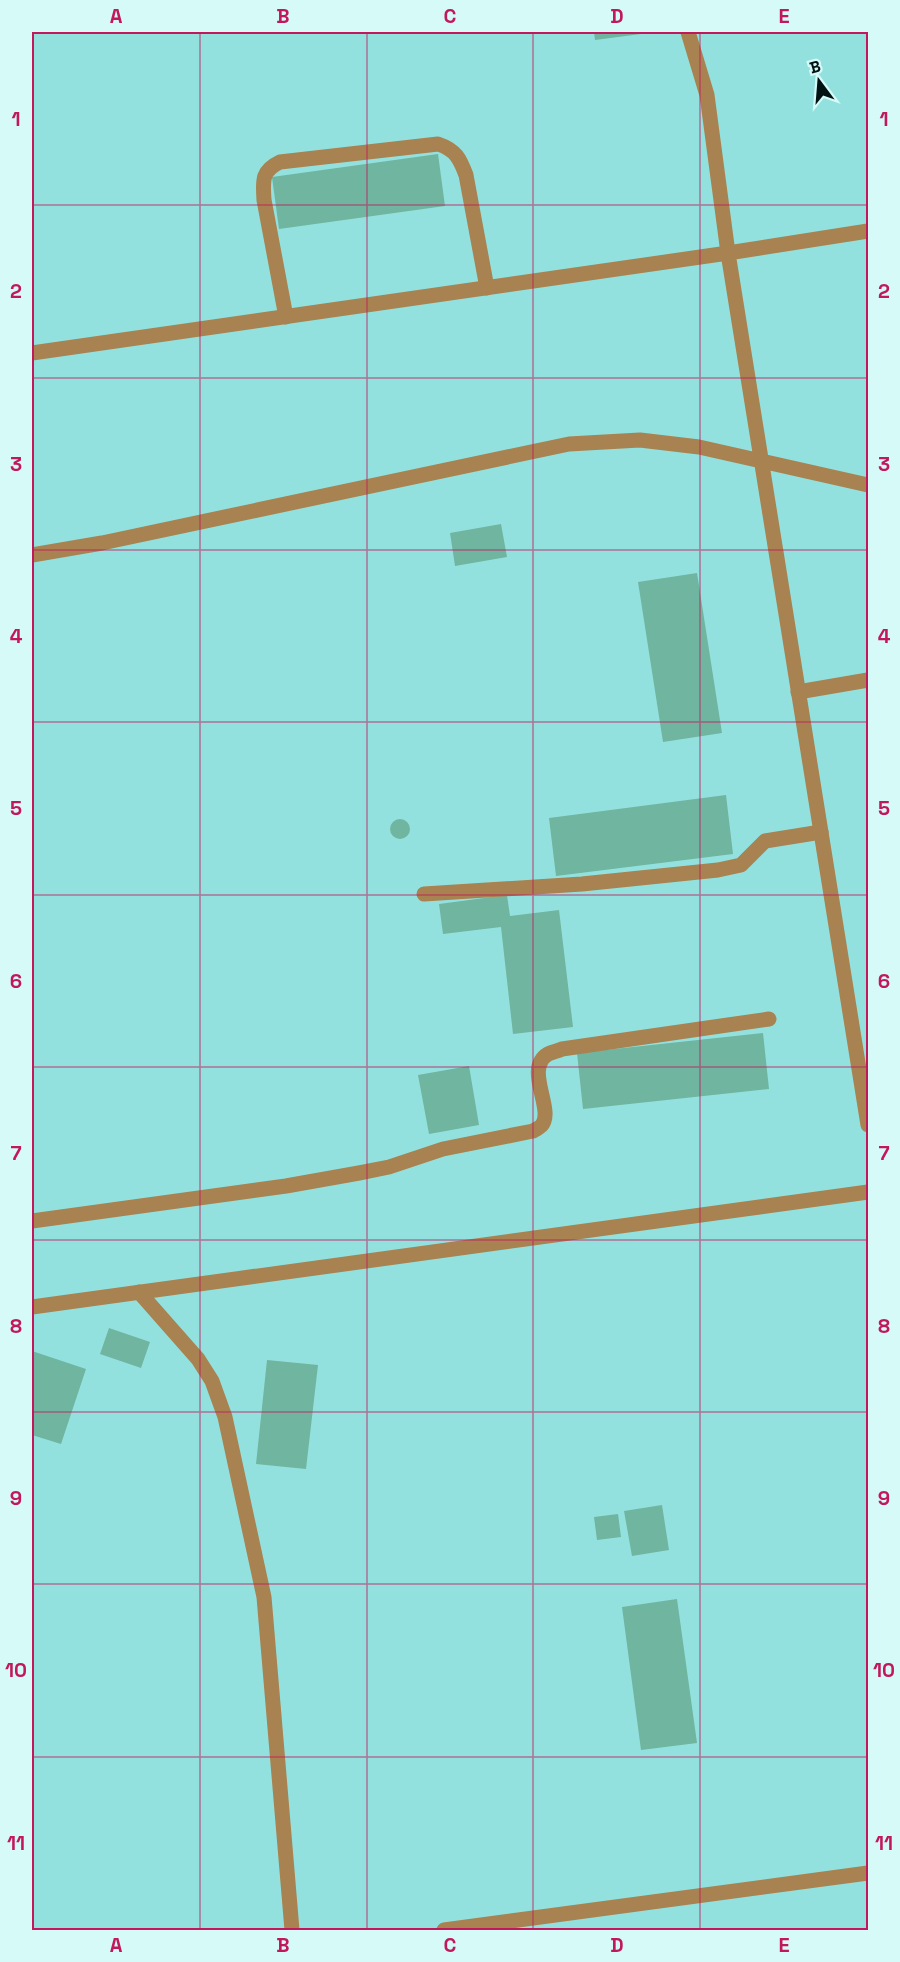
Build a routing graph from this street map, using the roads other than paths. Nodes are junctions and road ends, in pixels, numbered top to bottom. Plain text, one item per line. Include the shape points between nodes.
1 (688, 32) edge
2 (868, 231) edge
3 (728, 254) junction
4 (488, 288) junction
5 (286, 317) junction
6 (32, 353) edge
7 (761, 462) junction
8 (868, 485) edge
9 (32, 555) edge
10 (868, 680) edge
11 (798, 692) junction
12 (821, 832) junction
13 (424, 894) dead end
14 (769, 1019) dead end
15 (868, 1125) edge
16 (868, 1192) edge
17 (32, 1221) edge
18 (139, 1292) junction
19 (32, 1307) edge
20 (868, 1873) edge
21 (292, 1930) edge
22 (444, 1930) edge

1 - 3 street via 707,95
2 - 3 street
3 - 4 street
3 - 7 street
4 - 5 street
4 - 5 street via 466,175 460,158 451,148 438,144 280,162 270,167 263,183
5 - 6 street
7 - 8 street
7 - 9 street via 699,447 640,440 569,444
7 - 11 street
10 - 11 street
11 - 12 street
12 - 13 street via 765,841 741,865 718,870
12 - 15 street
14 - 17 street via 562,1049 547,1055 538,1072 545,1119 533,1131 443,1149 389,1167 338,1177
16 - 18 street
18 - 19 street
18 - 21 street via 198,1359 212,1381 225,1417 264,1597
20 - 22 street

